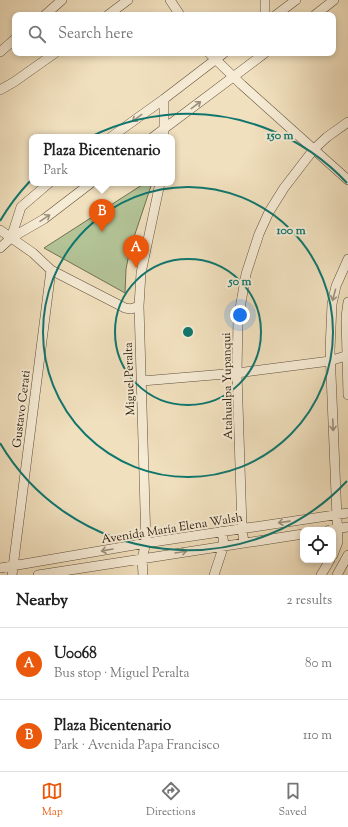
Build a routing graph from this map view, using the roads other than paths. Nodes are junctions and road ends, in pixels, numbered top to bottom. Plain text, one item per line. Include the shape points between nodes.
1 (62, 0) edge
2 (128, 0) edge
3 (170, 0) edge
4 (265, 0) edge
5 (296, 0) edge
6 (334, 0) edge
7 (48, 12) edge
8 (112, 12) edge
9 (178, 12) edge
10 (265, 12) edge
11 (280, 12) edge
12 (319, 12) edge
13 (12, 42) edge
14 (0, 52) edge
15 (51, 56) edge
16 (212, 56) edge
17 (261, 56) edge
18 (234, 77) junction
19 (0, 90) edge
20 (164, 99) junction
21 (348, 122) edge
22 (164, 133) edge
23 (115, 134) edge
24 (314, 150) junction
25 (348, 180) edge
26 (46, 186) edge
27 (87, 186) edge
28 (159, 186) edge
29 (0, 230) edge
30 (11, 238) junction
31 (0, 248) edge
32 (348, 259) edge
33 (51, 270) junction
34 (348, 302) edge
35 (139, 306) junction
36 (347, 355) edge
37 (330, 360) junction
38 (237, 373) junction
39 (142, 381) junction
40 (348, 395) edge
41 (348, 513) edge
42 (336, 515) junction
43 (333, 527) edge
44 (348, 527) edge
45 (242, 528) junction
46 (336, 529) edge
47 (222, 531) junction
48 (300, 534) edge
49 (336, 537) edge
50 (244, 542) junction
51 (146, 543) junction
52 (224, 545) junction
53 (336, 547) edge
54 (348, 555) edge
55 (69, 557) junction
56 (142, 558) junction
57 (328, 563) edge
58 (0, 568) edge
59 (13, 570) edge
60 (68, 573) edge
61 (38, 575) edge
62 (143, 575) edge
63 (214, 575) edge
64 (321, 575) edge
65 (337, 575) edge

1 - 7 street
2 - 8 street
3 - 9 street
4 - 10 street
5 - 11 street
6 - 12 street
13 - 14 street
15 - 19 street
16 - 18 street
16 - 20 street
17 - 18 street
22 -> 18 street
18 - 24 street
20 - 22 street
20 -> 23 street
21 - 24 street, Atahualpa Yupanqui
24 - 25 street
24 - 38 street, Atahualpa Yupanqui via 269,212 252,253 238,320
26 - 30 street via 21,207
30 -> 27 street via 44,219
28 - 35 street, Miguel Peralta via 141,273
29 - 30 street
30 - 31 street
30 - 33 street via 33,253
32 -> 37 street via 336,286 332,304
33 - 35 street via 125,308
33 - 59 street, Gustavo Cerati
34 - 36 street
35 - 39 street, Miguel Peralta
36 - 37 street
36 - 40 street
37 - 38 street
37 -> 42 street
38 - 39 street
38 - 45 street, Atahualpa Yupanqui
39 - 51 street, Miguel Peralta
41 - 42 street, Avenida María Elena Walsh
42 - 43 street
42 -> 45 street, Avenida María Elena Walsh
44 - 46 street
45 - 47 street, Avenida María Elena Walsh
45 - 50 street, Atahualpa Yupanqui
47 - 51 street, Avenida María Elena Walsh
47 - 52 street
48 - 50 street
49 - 53 street
50 - 52 street
51 -> 55 street, Avenida María Elena Walsh
51 - 56 street, Miguel Peralta
56 -> 52 street
52 - 63 street
54 - 65 street
55 - 59 street, Avenida María Elena Walsh
55 - 60 street
56 - 60 street
56 - 62 street, Miguel Peralta
57 - 64 street
58 - 59 street, Avenida María Elena Walsh
60 - 61 street

